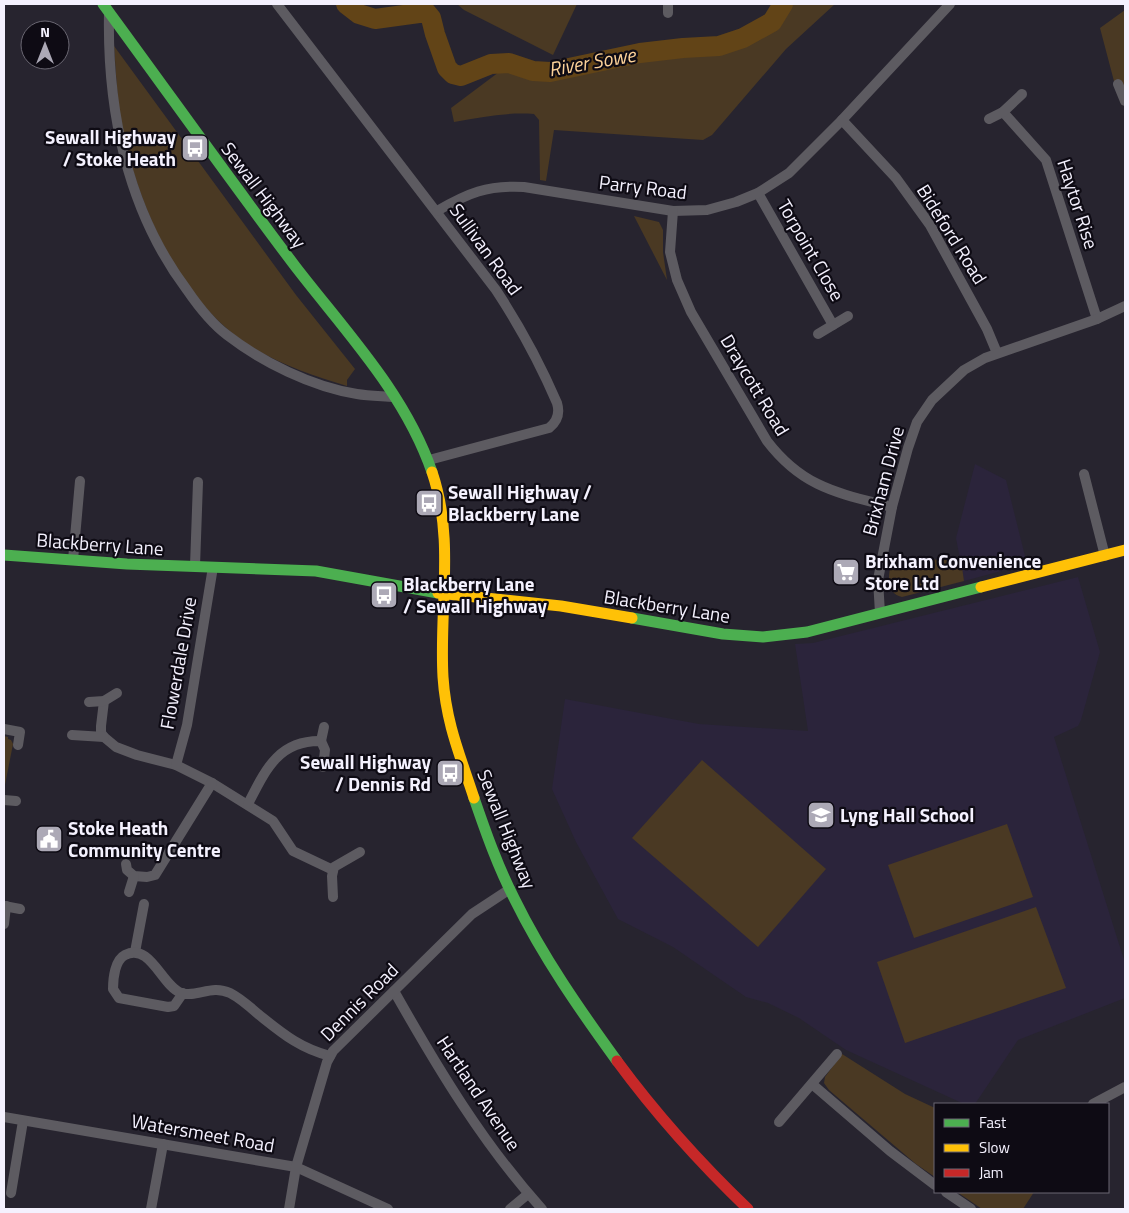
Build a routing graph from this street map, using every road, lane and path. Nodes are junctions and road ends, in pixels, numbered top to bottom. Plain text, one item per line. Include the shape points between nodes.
1 (277, 4) edge
2 (943, 6) edge
3 (106, 8) edge
4 (1022, 94) dead end
5 (1004, 112) junction
6 (989, 119) dead end
7 (842, 120) junction
8 (758, 193) junction
9 (673, 211) junction
10 (437, 212) junction
11 (1125, 306) edge
12 (848, 316) dead end
13 (1097, 319) junction
14 (834, 325) junction
15 (818, 334) dead end
16 (998, 353) junction
17 (394, 397) junction
18 (429, 460) junction
19 (1084, 474) dead end
20 (80, 481) dead end
21 (198, 482) dead end
22 (892, 507) junction
23 (1125, 550) edge
24 (4, 555) edge
25 (1106, 556) junction
26 (73, 560) junction
27 (195, 566) junction
28 (212, 567) junction
29 (445, 594) junction
30 (880, 613) junction
31 (116, 694) dead end
32 (104, 701) junction
33 (89, 702) dead end
34 (324, 727) dead end
35 (4, 729) edge
36 (72, 735) dead end
37 (104, 737) junction
38 (321, 741) junction
39 (18, 745) dead end
40 (176, 765) junction
41 (323, 767) dead end
42 (212, 783) junction
43 (4, 800) edge
44 (16, 801) dead end
45 (248, 804) junction
46 (360, 852) dead end
47 (126, 864) dead end
48 (333, 870) junction
49 (134, 876) junction
50 (510, 889) junction
51 (129, 892) dead end
52 (333, 897) dead end
53 (144, 904) dead end
54 (5, 906) edge
55 (20, 909) dead end
56 (4, 924) edge
57 (136, 952) junction
58 (394, 991) junction
59 (183, 993) junction
60 (837, 1054) dead end
61 (330, 1056) junction
62 (812, 1084) junction
63 (1125, 1087) edge
64 (1095, 1103) edge
65 (4, 1117) edge
66 (23, 1121) junction
67 (779, 1122) dead end
68 (163, 1144) junction
69 (296, 1167) junction
70 (934, 1184) edge
71 (11, 1192) dead end
72 (947, 1193) edge
73 (528, 1194) junction
74 (151, 1209) edge
75 (290, 1209) edge
76 (388, 1209) edge
77 (510, 1209) edge
78 (542, 1209) edge
79 (748, 1209) edge
80 (971, 1209) edge

1 - 10 street, Sullivan Road
2 - 7 street, Parry Road
3 - 17 street, Sewall Highway
3 - 17 street, Sewall Highway via 113,106 127,168 156,243 184,287 226,334 277,366 335,389
4 - 5 street
5 - 6 street
5 - 13 street, Haytor Rise via 1046,160
7 - 8 street, Parry Road via 789,173
7 - 16 street, Bideford Road via 896,178 930,225
8 - 9 street, Parry Road via 707,210
8 - 14 street, Torpoint Close
9 - 10 street, Parry Road via 503,186 459,198
9 - 22 street, Draycott Road via 670,252 691,312 767,442 778,456 810,481 832,491
10 - 18 street, Sullivan Road via 518,324 559,408 557,419 549,428
11 - 13 street, Brixham Drive
12 - 14 street, Torpoint Close
13 - 16 street, Brixham Drive
14 - 15 street, Torpoint Close
16 - 22 street, Brixham Drive via 974,363 932,400 917,422
17 - 18 street, Sewall Highway
18 - 29 street, Sewall Highway via 445,527
19 - 25 street
20 - 26 street
21 - 27 street
22 - 30 street, Brixham Drive via 878,580
23 - 25 street, Blackberry Lane
24 - 26 street, Blackberry Lane
25 - 30 street, Blackberry Lane
26 - 27 street, Blackberry Lane
27 - 28 street, Blackberry Lane
28 - 29 street, Blackberry Lane via 316,571
28 - 40 street, Flowerdale Drive via 187,725
29 - 30 street, Blackberry Lane via 561,606 723,634 763,636 806,632
29 - 50 street, Sewall Highway via 442,657 446,711 477,807
31 - 32 street
32 - 33 street
32 - 37 street via 100,726
34 - 38 street
35 - 39 street via 20,732
36 - 37 street
37 - 40 street via 125,752
38 - 41 street via 325,750
38 - 45 street via 297,744 282,751 266,771
40 - 42 street
42 - 45 street
42 - 49 street via 159,870 151,877
43 - 44 street
45 - 48 street via 273,821 293,851
46 - 48 street via 337,864
47 - 49 street
48 - 52 street
49 - 51 street
50 - 58 street, Dennis Road via 472,914
50 - 79 street, Sewall Highway via 535,938 622,1068 688,1148
53 - 57 street
54 - 55 street
54 - 56 street
57 - 59 street via 147,958 173,988
57 - 59 street via 118,961 113,989 119,998 168,1008 174,1006
58 - 61 street, Dennis Road via 341,1041
58 - 73 street, Hartland Avenue via 439,1070
59 - 61 street via 224,991 240,999 296,1043
60 - 62 street
61 - 69 street, Dennis Road
62 - 67 street
62 - 70 street
63 - 64 street
65 - 66 street, Watersmeet Road
66 - 68 street, Watersmeet Road
66 - 71 street
68 - 69 street, Watersmeet Road
68 - 74 street
69 - 75 street, Dennis Road
69 - 76 street, Watersmeet Road
72 - 80 street
73 - 77 street
73 - 78 street, Hartland Avenue

